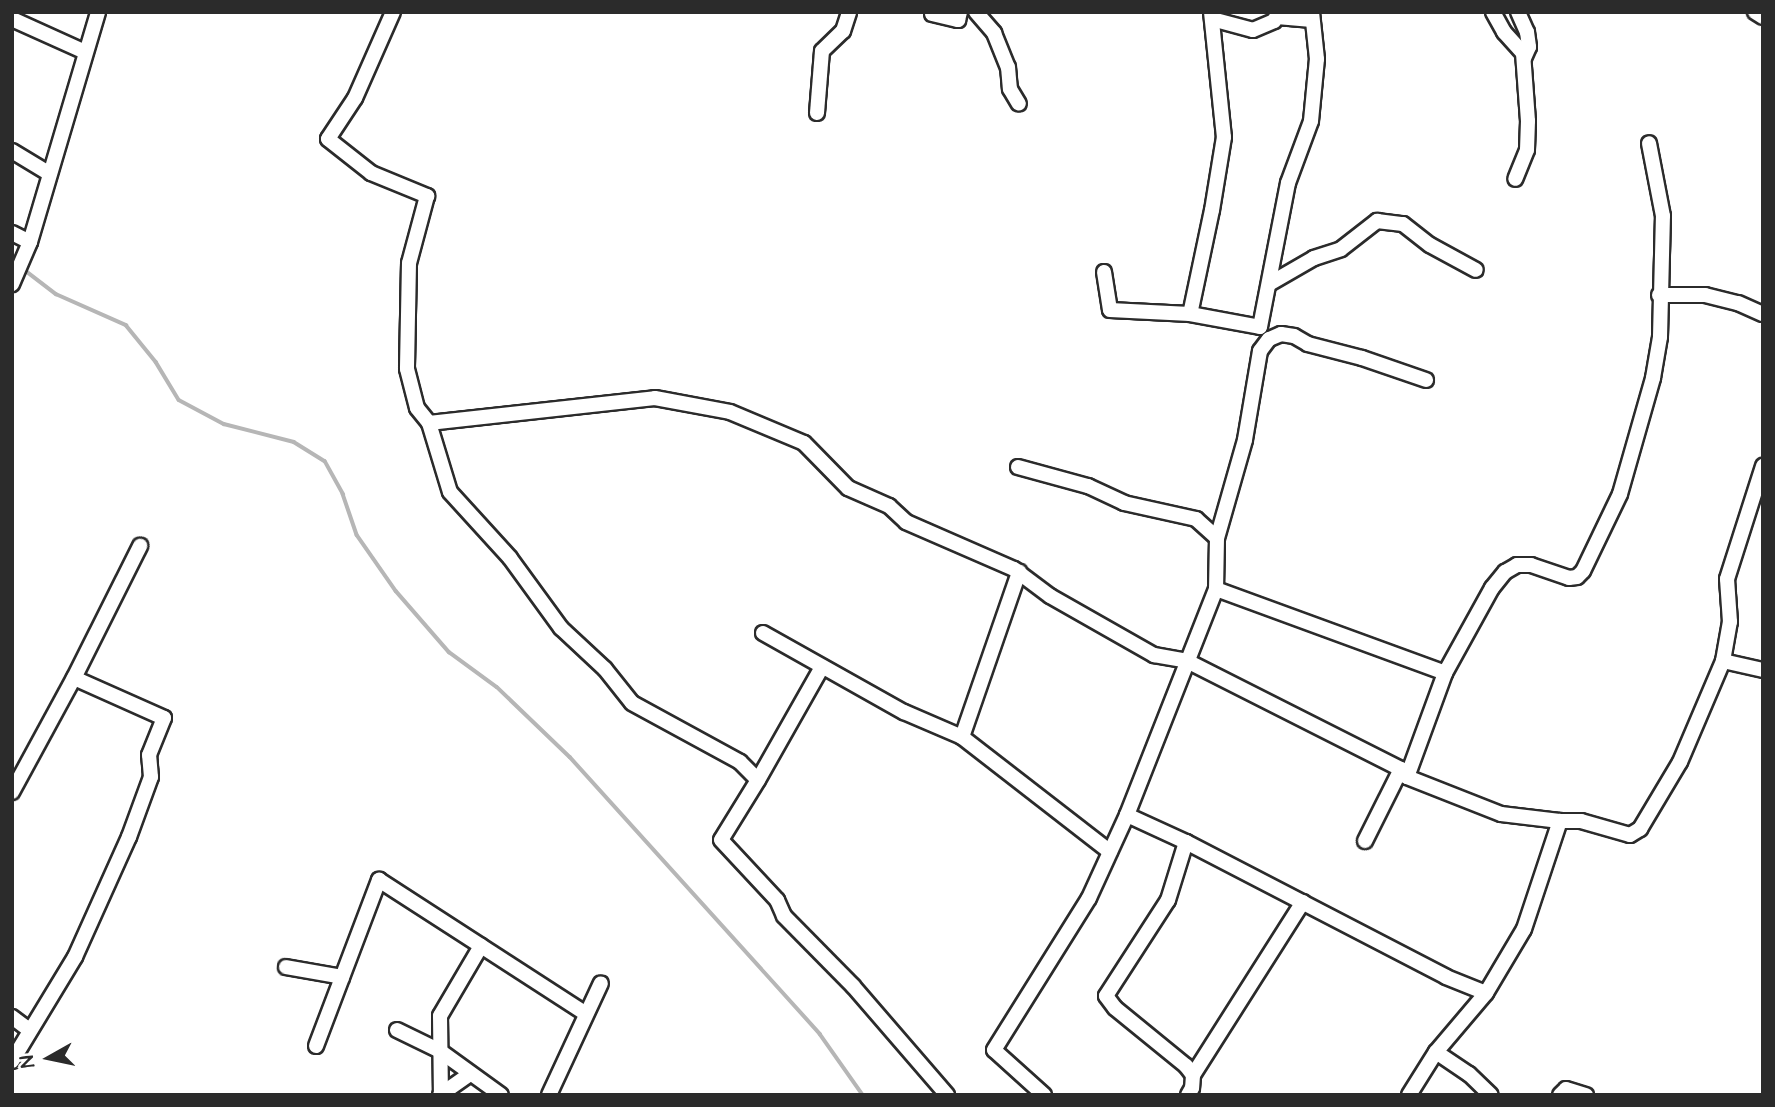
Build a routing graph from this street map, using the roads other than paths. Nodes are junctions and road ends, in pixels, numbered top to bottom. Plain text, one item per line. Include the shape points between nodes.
1 (98, 12) edge
2 (393, 12) edge
3 (849, 12) edge
4 (960, 12) edge
5 (976, 12) edge
6 (1493, 12) edge
7 (1755, 12) edge
8 (1519, 13) edge
9 (932, 14) dead end
10 (1211, 15) edge
11 (1278, 15) edge
12 (1312, 16) edge
13 (1763, 17) edge
14 (12, 19) edge
15 (1504, 32) junction
16 (85, 52) junction
17 (1524, 60) junction
18 (1019, 104) dead end
19 (817, 113) dead end
20 (1649, 143) dead end
21 (12, 151) edge
22 (50, 174) junction
23 (1514, 179) dead end
24 (12, 233) edge
25 (30, 242) junction
26 (1476, 270) dead end
27 (1104, 272) dead end
28 (12, 284) edge
29 (1269, 284) junction
30 (1659, 295) junction
31 (1190, 314) junction
32 (1763, 314) edge
33 (1260, 327) junction
34 (1269, 340) junction
35 (1426, 380) dead end
36 (429, 423) junction
37 (1763, 466) edge
38 (1018, 467) dead end
39 (1217, 538) junction
40 (141, 546) dead end
41 (1019, 572) junction
42 (1216, 589) junction
43 (762, 633) dead end
44 (1187, 661) junction
45 (1723, 662) junction
46 (822, 667) junction
47 (1763, 670) edge
48 (1445, 673) junction
49 (74, 678) junction
50 (962, 737) junction
51 (1404, 773) junction
52 (758, 779) junction
53 (12, 792) edge
54 (1127, 815) junction
55 (1560, 821) junction
56 (1365, 841) dead end
57 (1186, 842) junction
58 (1110, 852) junction
59 (1303, 902) junction
60 (481, 946) junction
61 (286, 967) dead end
62 (342, 976) junction
63 (601, 983) dead end
64 (1486, 993) junction
65 (586, 1014) junction
66 (12, 1017) edge
67 (29, 1030) junction
68 (397, 1030) dead end
69 (316, 1046) dead end
70 (440, 1051) junction
71 (1436, 1052) junction
72 (12, 1061) edge
73 (470, 1074) junction
74 (1193, 1075) junction
75 (440, 1095) edge
76 (501, 1095) edge
77 (549, 1095) edge
78 (947, 1095) edge
79 (1044, 1095) edge
80 (1188, 1095) edge
81 (1409, 1095) edge
82 (1491, 1095) edge
83 (1560, 1095) edge
84 (1586, 1095) edge

1 - 16 street
2 - 36 street via 355,98 328,139 372,173 427,196 409,263 406,301 407,369 417,408
3 - 19 street via 843,32 822,51
4 - 9 street via 958,20
5 - 18 street via 995,33 1008,67 1010,89
6 - 15 street
7 - 13 street
8 - 15 street
8 - 17 street via 1529,47
10 - 11 street via 1253,30
10 - 31 street via 1224,137
11 - 12 street
12 - 29 street via 1317,59 1311,121 1288,183
14 - 16 street
15 - 17 street via 1516,42
16 - 22 street
17 - 23 street via 1527,150
20 - 30 street via 1663,216
21 - 22 street
22 - 25 street
24 - 25 street
25 - 28 street
26 - 29 street via 1403,224 1377,221 1340,249
27 - 31 street via 1110,310
29 - 33 street
30 - 32 street via 1705,295
30 - 48 street via 1660,337 1653,378 1620,494 1583,571 1569,578 1517,565 1505,572 1474,617
31 - 33 street
33 - 34 street
34 - 35 street via 1282,334 1294,336
34 - 39 street via 1260,351 1245,440
36 - 41 street via 655,398 730,412 804,443 848,488 889,506 906,522
36 - 52 street via 450,492 510,558 561,628 605,669 632,703 740,762
37 - 45 street via 1727,579 1730,622
38 - 39 street via 1088,486 1124,503 1196,519
39 - 42 street
40 - 49 street
41 - 44 street via 1050,596 1154,655
41 - 50 street
42 - 44 street
42 - 48 street
43 - 46 street
44 - 51 street
44 - 54 street
45 - 47 street
45 - 55 street via 1680,762 1640,829 1630,835 1581,821
46 - 50 street via 904,712
46 - 52 street
48 - 51 street
49 - 53 street
49 - 67 street via 164,718 149,755 151,777 130,836 75,957
50 - 58 street
51 - 55 street via 1501,814
51 - 56 street
52 - 78 street via 721,841
54 - 57 street
54 - 58 street
55 - 64 street via 1524,929
57 - 59 street
57 - 74 street via 1168,900 1106,996
58 - 79 street via 1089,898 994,1049
59 - 64 street
59 - 74 street
60 - 62 street via 379,880
60 - 65 street
60 - 70 street via 440,1016
61 - 62 street
62 - 69 street
63 - 65 street
64 - 71 street
65 - 77 street
66 - 67 street
67 - 72 street
68 - 70 street
70 - 73 street
70 - 75 street
71 - 81 street
71 - 82 street
73 - 75 street
73 - 76 street
74 - 80 street
83 - 84 street via 1566,1089

